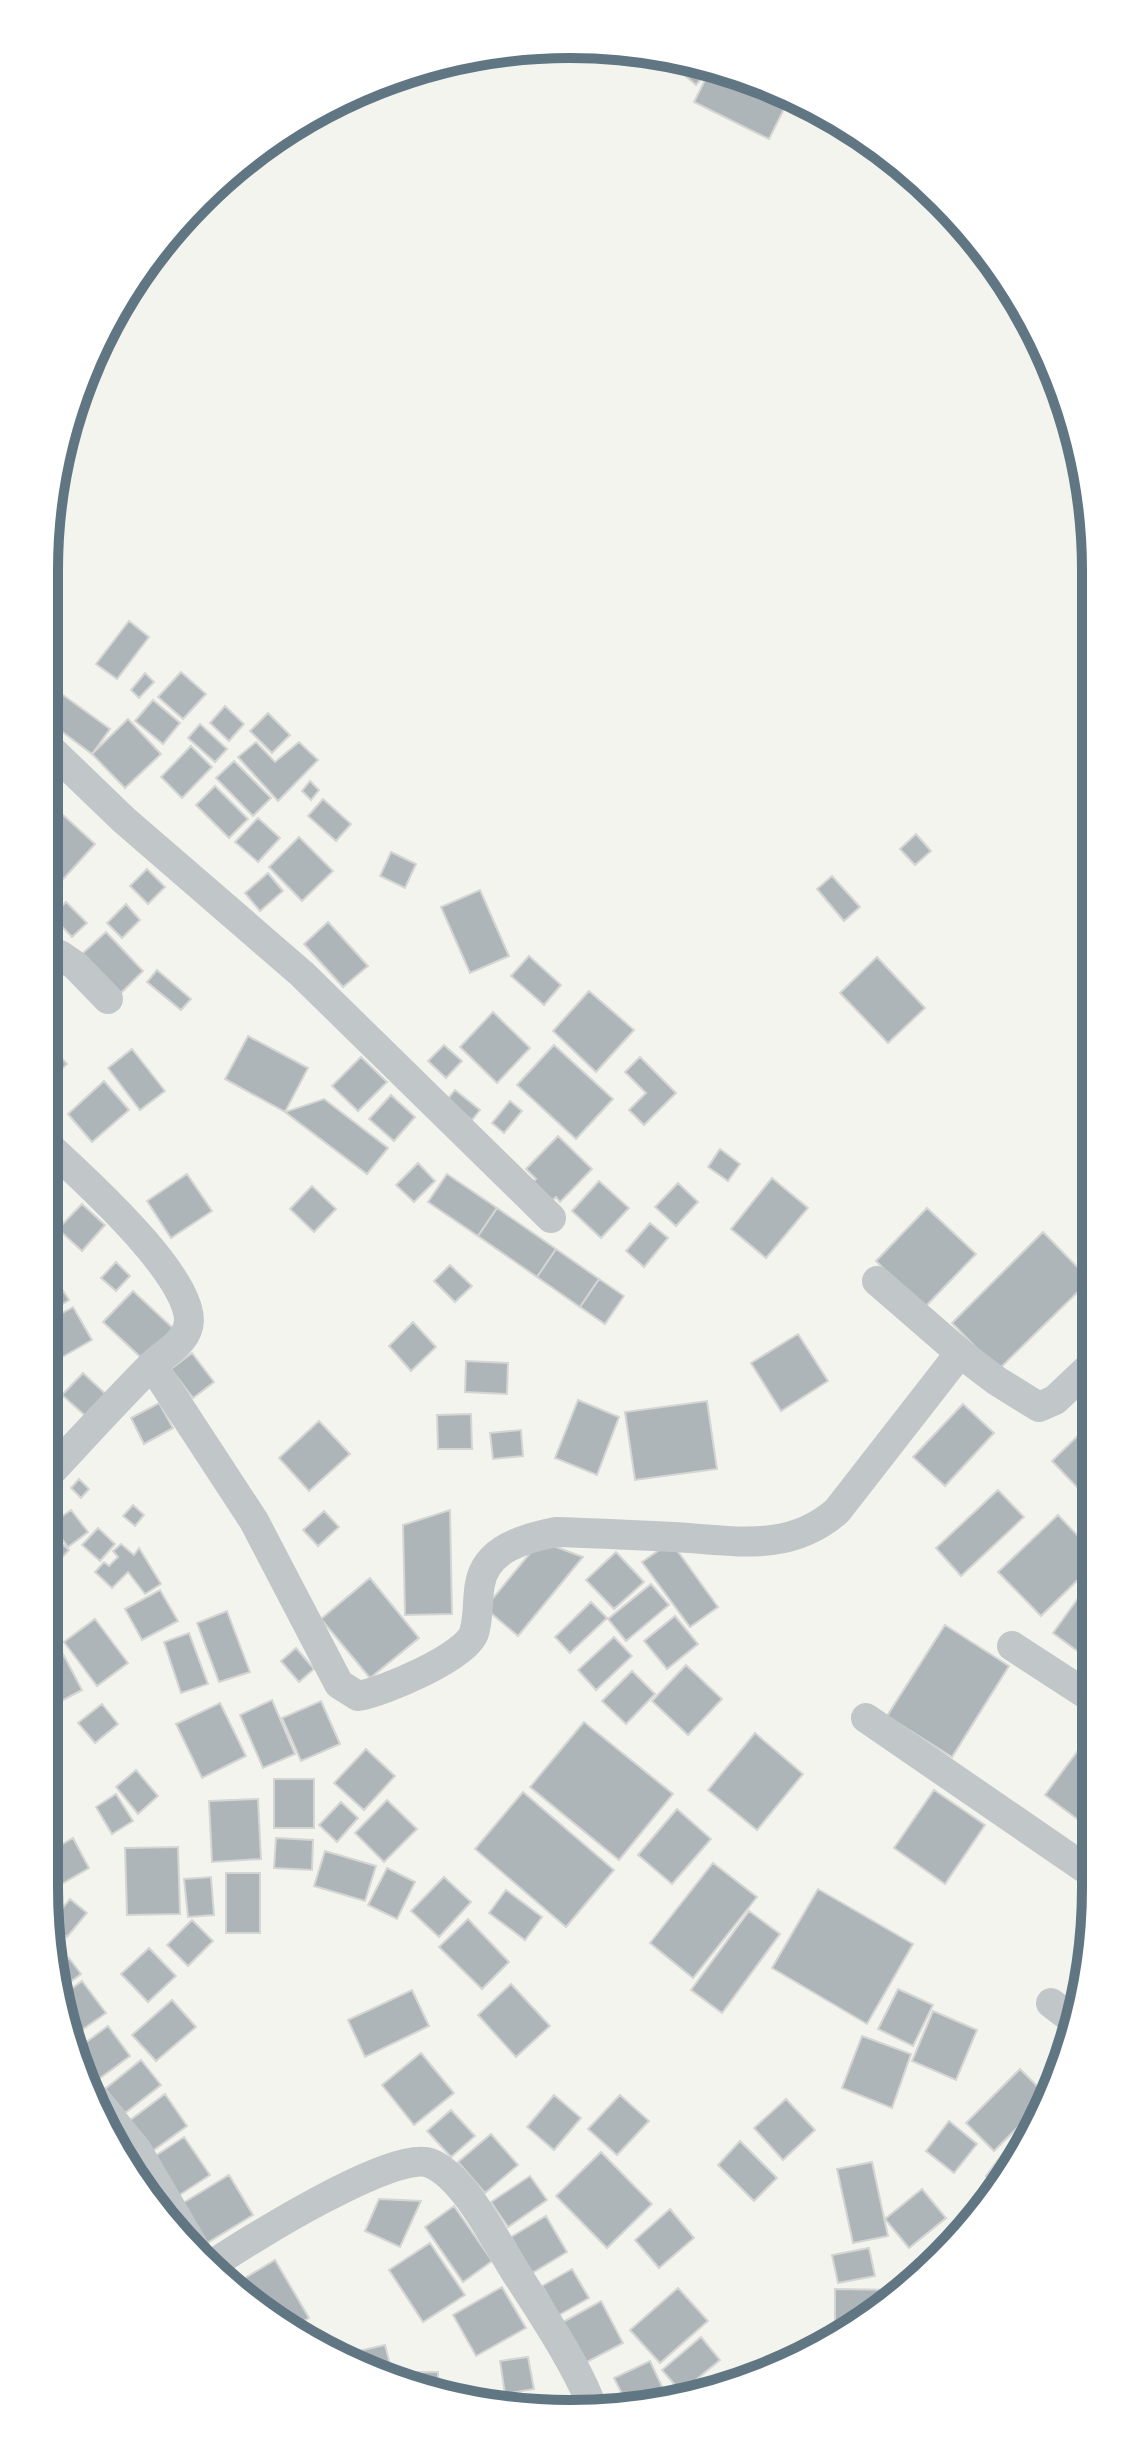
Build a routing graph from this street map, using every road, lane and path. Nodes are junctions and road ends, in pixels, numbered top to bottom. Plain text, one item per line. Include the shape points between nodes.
1 (58, 756) edge
2 (58, 956) edge
3 (108, 999) dead end
4 (58, 1155) edge
5 (551, 1218) dead end
6 (877, 1281) dead end
7 (960, 1353) junction
8 (152, 1365) junction
9 (1082, 1374) edge
10 (58, 1464) edge
11 (1012, 1646) dead end
12 (1082, 1692) edge
13 (866, 1718) dead end
14 (1082, 1866) edge
15 (1051, 2003) dead end
16 (1066, 2015) edge
17 (118, 2126) edge
18 (172, 2211) edge
19 (219, 2261) edge
20 (587, 2399) edge

1 - 5 street via 302,974
2 - 3 street via 76,966
4 - 8 street via 96,1190 180,1289 189,1327 181,1342
6 - 7 street
7 - 8 street via 818,1529 784,1539 730,1543 556,1532 529,1538 502,1550 489,1564 480,1581 474,1635 463,1648 358,1696 339,1684 254,1521
7 - 9 street via 1039,1407 1055,1400
8 - 10 street
11 - 12 street
13 - 14 street
15 - 16 street
17 - 18 street
19 - 20 street via 333,2192 412,2162 429,2163 453,2178 471,2204 542,2313

